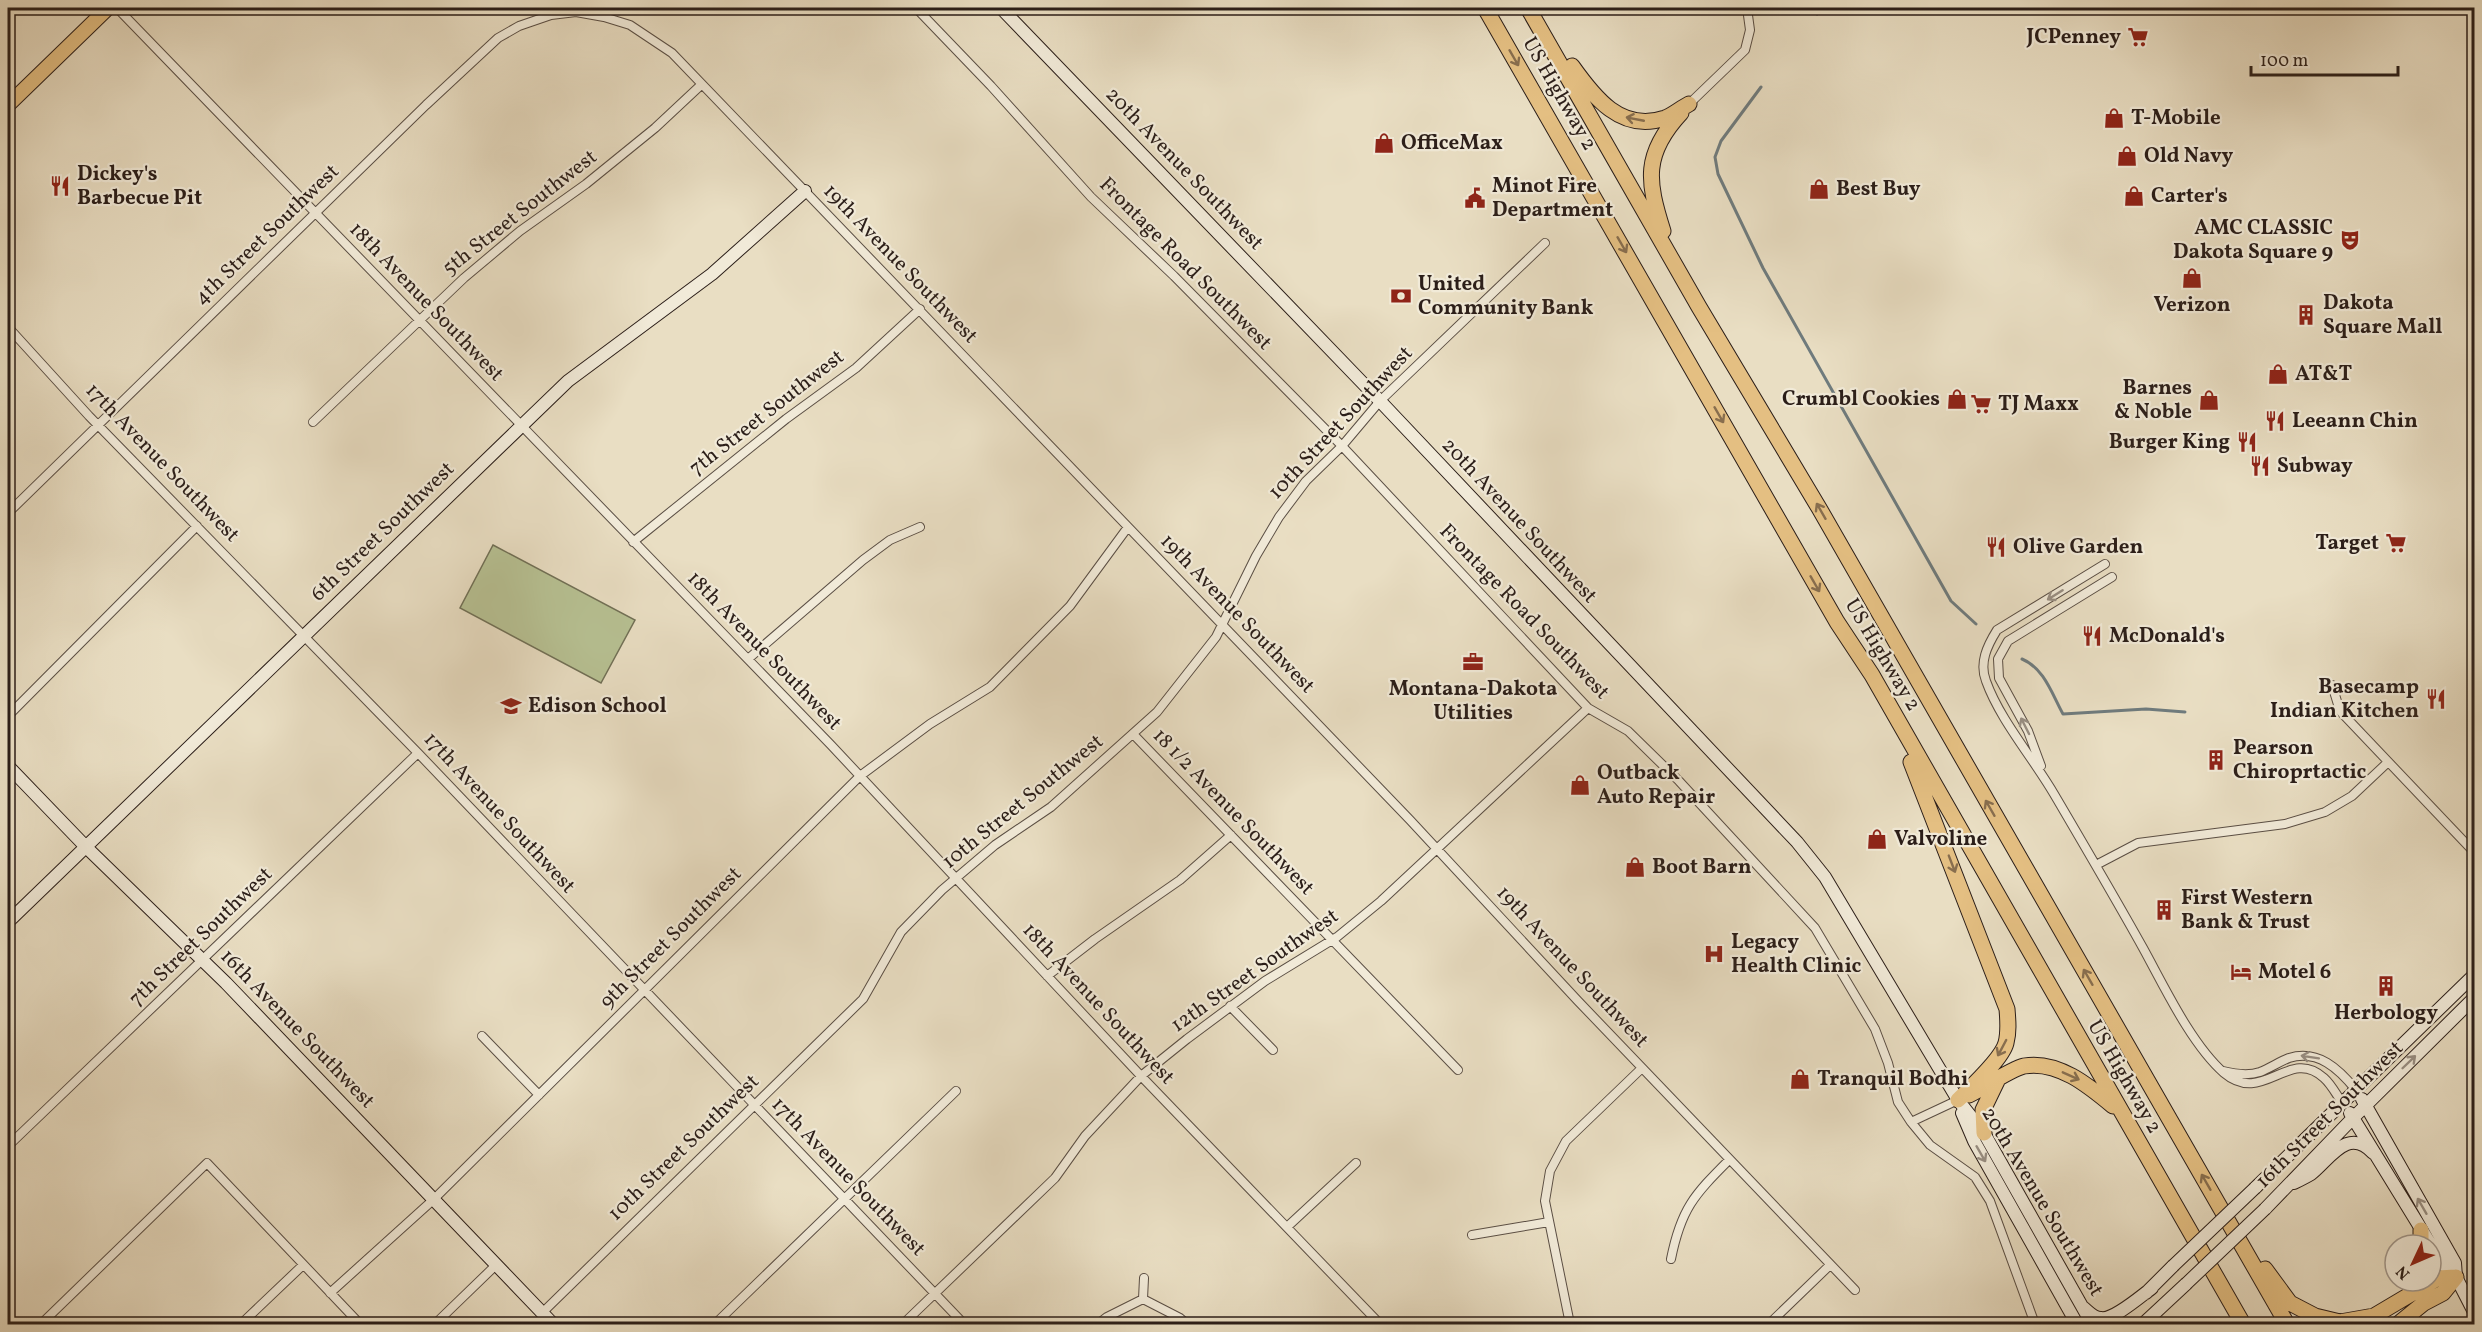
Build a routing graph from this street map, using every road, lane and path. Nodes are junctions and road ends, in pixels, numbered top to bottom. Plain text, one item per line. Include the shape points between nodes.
1 (108, 8) edge
2 (117, 8) edge
3 (916, 8) edge
4 (1001, 8) edge
5 (1485, 8) edge
6 (1530, 10) edge
7 (1748, 10) edge
8 (564, 11) edge
9 (701, 85) junction
10 (1689, 104) junction
11 (8, 105) edge
12 (805, 191) junction
13 (315, 214) junction
14 (1545, 243) dead end
15 (1672, 259) junction
16 (920, 309) junction
17 (418, 320) junction
18 (8, 327) edge
19 (1380, 401) junction
20 (314, 422) dead end
21 (99, 426) junction
22 (521, 427) junction
23 (1342, 446) junction
24 (8, 513) edge
25 (197, 526) junction
26 (920, 527) dead end
27 (1128, 527) junction
28 (633, 542) junction
29 (2105, 564) dead end
30 (2112, 577) dead end
31 (1223, 625) junction
32 (303, 635) junction
33 (748, 659) junction
34 (1872, 675) junction
35 (2332, 685) dead end
36 (1588, 708) junction
37 (8, 716) edge
38 (1133, 734) junction
39 (418, 753) junction
40 (2387, 763) junction
41 (8, 766) edge
42 (860, 776) junction
43 (2046, 781) junction
44 (1231, 835) junction
45 (86, 847) junction
46 (1437, 849) junction
47 (2475, 852) edge
48 (2096, 865) junction
49 (956, 878) junction
50 (8, 922) edge
51 (1332, 940) junction
52 (203, 961) junction
53 (2475, 975) edge
54 (1047, 976) junction
55 (644, 991) junction
56 (2475, 998) edge
57 (1230, 1006) junction
58 (482, 1036) dead end
59 (1273, 1050) dead end
60 (1642, 1068) junction
61 (1458, 1070) dead end
62 (2222, 1071) junction
63 (1141, 1077) junction
64 (1997, 1081) junction
65 (2356, 1090) junction
66 (956, 1091) dead end
67 (539, 1095) junction
68 (1958, 1100) junction
69 (2343, 1104) junction
70 (753, 1105) junction
71 (2366, 1105) junction
72 (2120, 1112) junction
73 (2352, 1118) junction
74 (1911, 1122) junction
75 (1984, 1133) junction
76 (8, 1146) edge
77 (2377, 1156) junction
78 (1729, 1160) junction
79 (1356, 1163) dead end
80 (2285, 1188) junction
81 (433, 1200) junction
82 (844, 1200) junction
83 (1549, 1222) junction
84 (2229, 1222) junction
85 (1287, 1227) junction
86 (2418, 1233) edge
87 (1472, 1235) dead end
88 (1671, 1259) dead end
89 (2443, 1263) edge
90 (303, 1265) junction
91 (496, 1265) junction
92 (1830, 1266) junction
93 (2456, 1277) junction
94 (1144, 1278) dead end
95 (2151, 1288) junction
96 (1855, 1290) dead end
97 (330, 1293) junction
98 (935, 1293) junction
99 (2406, 1293) edge
100 (2403, 1297) junction
101 (1143, 1299) junction
102 (2079, 1303) junction
103 (2475, 1312) edge
104 (542, 1313) junction
105 (41, 1324) edge
106 (240, 1324) edge
107 (360, 1324) edge
108 (435, 1324) edge
109 (553, 1324) edge
110 (715, 1324) edge
111 (903, 1324) edge
112 (964, 1324) edge
113 (1098, 1324) edge
114 (1187, 1324) edge
115 (1380, 1324) edge
116 (1570, 1324) edge
117 (1768, 1324) edge
118 (2035, 1324) edge
119 (2077, 1324) edge
120 (2092, 1324) edge
121 (2115, 1324) edge
122 (2143, 1324) edge
123 (2243, 1324) edge
124 (2287, 1324) edge
125 (2398, 1324) edge

1 - 11 main road
2 - 13 street, 18th Avenue Southwest
3 - 23 street, Frontage Road Southwest via 1091,197
4 - 19 street, 20th Avenue Southwest
5 -> 34 highway, US Highway 2 via 1837,622
10 -> 6 highway via 1665,118 1639,122 1615,114 1586,85
6 - 15 highway, US Highway 2
7 - 10 street via 1750,30 1744,50
8 - 9 street, 19th Avenue Southwest via 604,16 630,25 672,53
8 - 13 street, 4th Street Southwest via 519,26 498,38
9 - 12 street, 19th Avenue Southwest
9 - 17 street, 5th Street Southwest via 655,128 520,231
10 - 15 highway via 1660,141 1650,169 1656,208
12 - 16 street, 19th Avenue Southwest
12 - 22 street, 6th Street Southwest via 712,274 568,381
13 - 17 street, 18th Avenue Southwest
13 - 21 street, 4th Street Southwest
14 - 19 street, 10th Street Southwest
84 -> 15 highway, US Highway 2
16 - 27 street, 19th Avenue Southwest
16 - 28 street, 7th Street Southwest via 856,368 769,432
17 - 20 street, 5th Street Southwest
17 - 22 street, 18th Avenue Southwest
18 - 21 street, 17th Avenue Southwest
19 - 23 street, 10th Street Southwest
19 - 68 street, 20th Avenue Southwest via 1826,877
21 - 24 street, 4th Street Southwest
21 - 25 street, 17th Avenue Southwest
22 - 28 street, 18th Avenue Southwest
22 - 32 street, 6th Street Southwest
23 - 31 street, 10th Street Southwest via 1306,481 1279,517
23 - 36 street, Frontage Road Southwest
25 - 32 street, 17th Avenue Southwest
25 - 37 street
26 - 33 street via 890,540 863,560
27 - 31 street, 19th Avenue Southwest
27 - 42 street, 9th Street Southwest via 1070,606 990,687 930,724
28 - 33 street, 18th Avenue Southwest
29 -> 43 street via 1997,630 1988,644 1983,663 1985,681
43 -> 30 street via 2028,732 1999,678 1998,659 2008,641
31 - 38 street, 10th Street Southwest via 1165,703
31 - 46 street, 19th Avenue Southwest
32 - 39 street, 17th Avenue Southwest
32 - 45 street, 6th Street Southwest
33 - 42 street, 18th Avenue Southwest
34 -> 68 highway via 1921,784 2007,1010 2006,1046
34 - 72 highway, US Highway 2
35 - 40 street via 2340,711
36 - 46 street, 12th Street Southwest
36 - 74 street, Frontage Road Southwest via 1628,731 1815,928 1875,1029 1898,1102
38 - 44 street, 18 1/2 Avenue Southwest
38 - 49 street, 10th Street Southwest via 1051,807 995,845
39 - 52 street, 7th Street Southwest
39 - 55 street, 17th Avenue Southwest
40 - 47 street
40 - 48 street via 2352,796 2325,812 2285,824 2138,843
41 - 45 street, 16th Avenue Southwest
42 - 49 street, 18th Avenue Southwest
42 - 55 street, 9th Street Southwest
43 - 48 street
44 - 51 street, 18 1/2 Avenue Southwest
44 - 54 street via 1180,880
45 - 50 street, 6th Street Southwest
45 - 52 street, 16th Avenue Southwest
46 - 51 street, 12th Street Southwest
46 - 60 street, 19th Avenue Southwest
48 - 62 street via 2180,1013
49 - 54 street, 18th Avenue Southwest
49 - 70 street, 10th Street Southwest via 901,932 863,999
51 - 57 street, 12th Street Southwest
51 - 61 street, 18 1/2 Avenue Southwest
52 - 76 street, 7th Street Southwest
52 - 81 street, 16th Avenue Southwest
53 - 65 street, 16th Street Southwest
54 - 63 street, 18th Avenue Southwest
55 - 67 street, 9th Street Southwest
55 - 70 street, 17th Avenue Southwest
71 -> 56 street, 16th Street Southwest
57 - 59 street
57 - 63 street, 12th Street Southwest
58 - 67 street
60 - 78 street, 19th Avenue Southwest
60 - 83 street via 1566,1141 1550,1171 1545,1201
65 -> 62 street via 2327,1062 2304,1055 2258,1073
62 - 69 street via 2235,1082 2252,1084 2290,1069 2315,1072
63 - 85 street, 18th Avenue Southwest
63 - 98 street, 12th Street Southwest via 1085,1136 1055,1178
64 - 68 highway
64 -> 72 highway via 2024,1066 2052,1068 2084,1082
64 - 75 highway via 1983,1110
65 - 69 street, 16th Street Southwest
65 - 71 street
66 - 82 street
67 - 81 street, 9th Street Southwest
68 - 74 street
68 - 75 street, 20th Avenue Southwest
68 -> 119 street, 20th Avenue Southwest via 1974,1141
69 - 73 street
69 - 95 street, 16th Street Southwest, bridge
70 - 82 street, 17th Avenue Southwest
70 - 104 street, 10th Street Southwest
71 - 73 street, 16th Street Southwest
93 -> 71 street via 2455,1263
72 - 123 highway, US Highway 2
73 - 77 street
73 - 80 street, 16th Street Southwest
74 - 118 street, Frontage Road Southwest via 1930,1145 1975,1177 1990,1201
75 - 102 street, 20th Avenue Southwest
77 - 80 street via 2355,1142 2342,1145 2310,1175
77 - 86 street
78 - 88 street via 1694,1196 1677,1231
78 - 92 street, 19th Avenue Southwest
79 - 85 street
80 - 122 street, 16th Street Southwest, bridge
81 - 91 street, 16th Avenue Southwest
81 - 97 street, 9th Street Southwest
82 - 98 street, 17th Avenue Southwest
82 - 110 street
83 - 87 street
83 - 116 street
84 - 100 highway via 2290,1303 2315,1316 2340,1322 2374,1316
84 - 124 highway, US Highway 2
85 - 115 street, 18th Avenue Southwest
89 - 93 street
90 - 97 street
90 - 105 street via 207,1164
90 - 106 street
91 - 104 street, 16th Avenue Southwest
91 - 108 street
92 - 96 street, 19th Avenue Southwest
92 - 117 street
93 - 100 highway via 2438,1278
93 - 103 street
93 - 125 highway via 2443,1293
94 - 101 street
95 - 102 street via 2116,1313 2101,1318
95 - 121 street
97 - 107 street
98 - 111 street, 12th Street Southwest
98 - 112 street, 17th Avenue Southwest
99 - 100 highway
101 - 113 street
101 - 114 street
102 - 120 street, 20th Avenue Southwest
104 - 109 street, 16th Avenue Southwest

